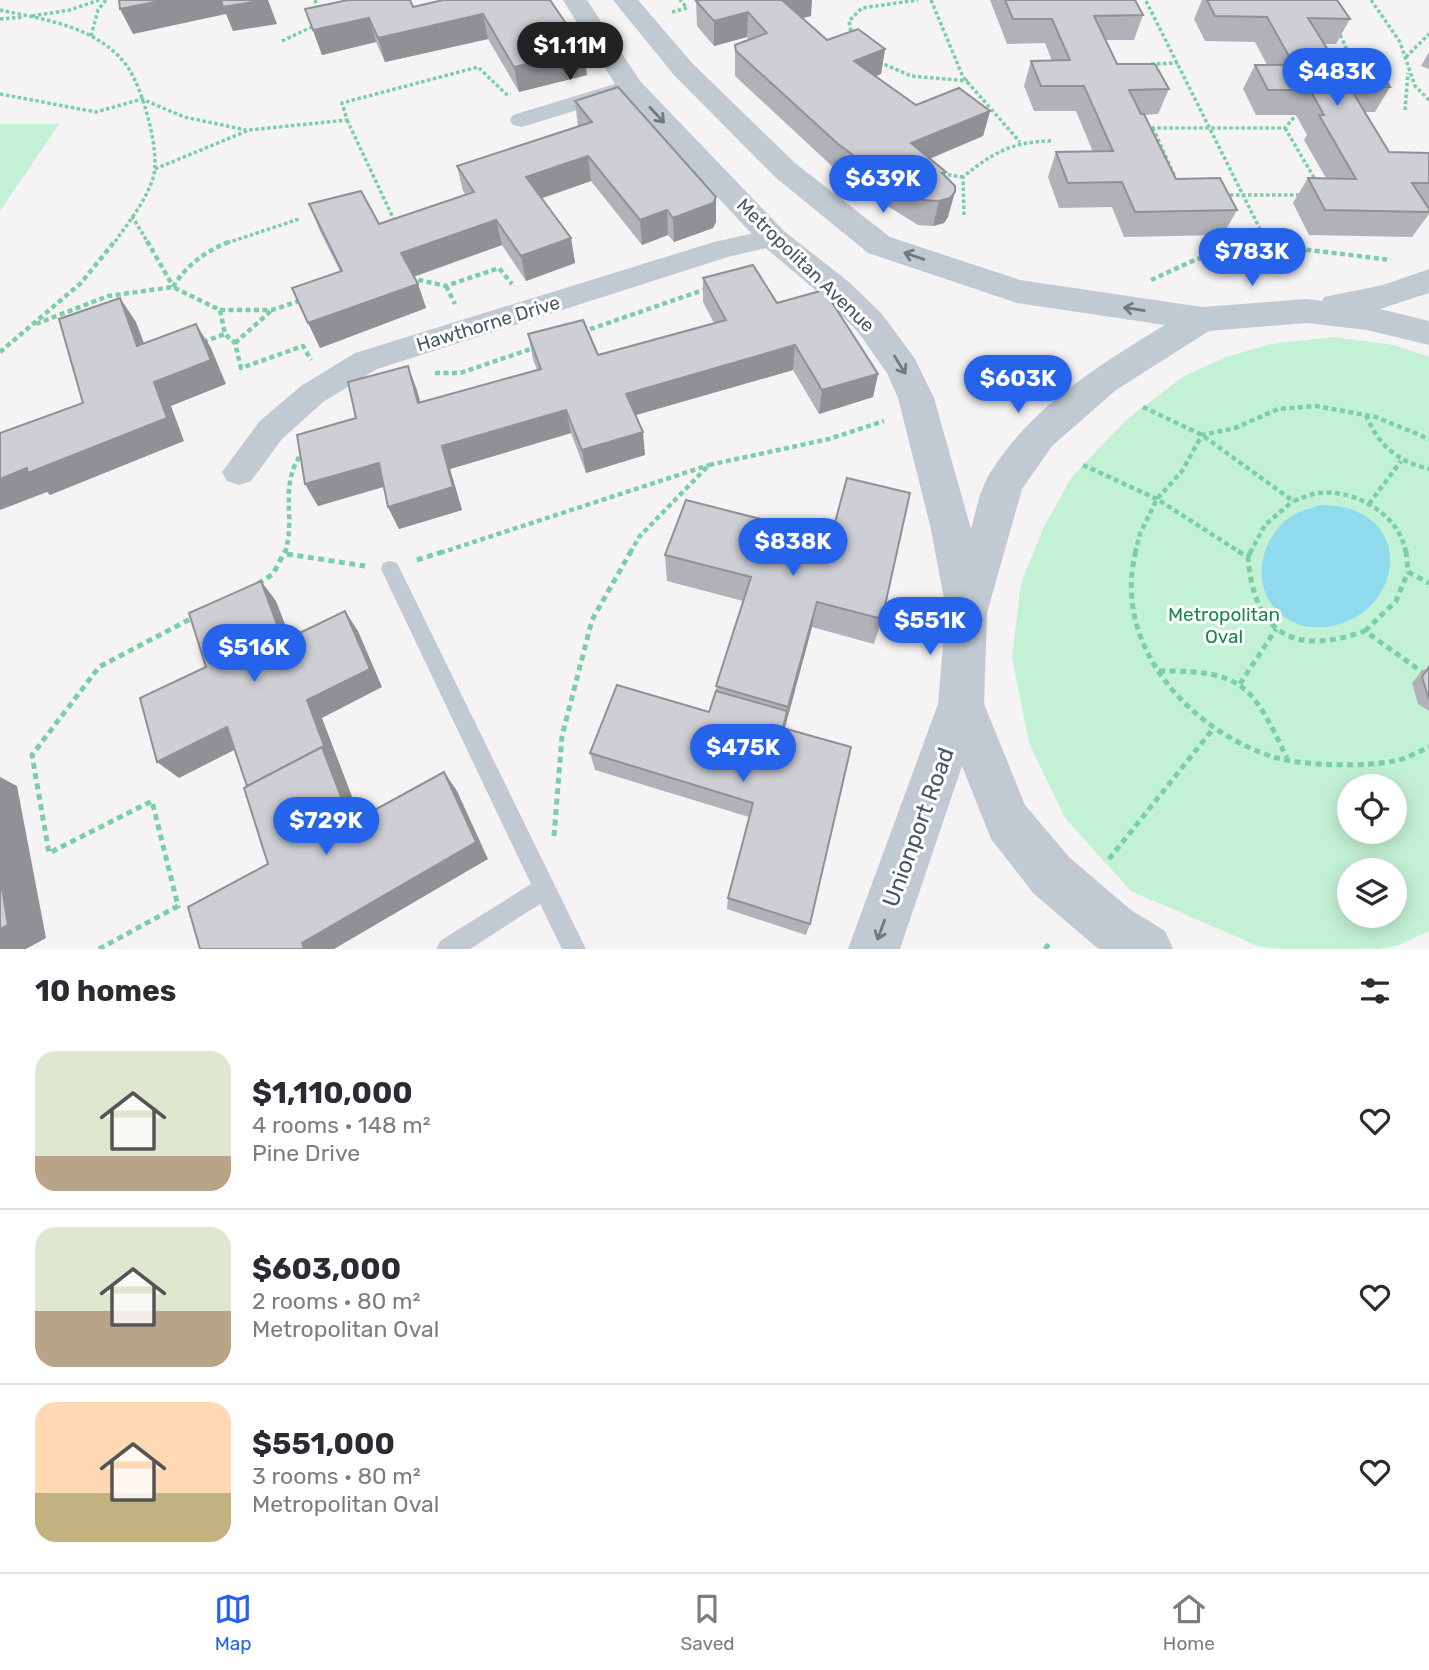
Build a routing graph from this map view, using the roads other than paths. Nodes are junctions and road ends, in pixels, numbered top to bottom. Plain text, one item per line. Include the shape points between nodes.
1 (615, 0) edge
2 (625, 0) edge
3 (577, 4) edge
4 (630, 86) junction
5 (523, 120) dead end
6 (774, 238) junction
7 (1429, 280) edge
8 (1307, 311) junction
9 (1202, 319) junction
10 (1429, 333) edge
11 (239, 472) dead end
12 (390, 569) road end
13 (966, 613) junction
14 (961, 704) junction
15 (547, 892) junction
16 (448, 949) edge
17 (574, 949) edge
18 (874, 949) edge
19 (1147, 949) edge

1 - 3 street
9 -> 2 street via 1017,291 880,245 785,170 683,69
3 - 4 street, Metropolitan Avenue
4 - 5 street
4 -> 6 street, Metropolitan Avenue
6 - 11 street, Hawthorne Drive via 724,249 366,361 312,394 271,430
6 -> 13 street, Metropolitan Avenue via 862,314 902,368 916,398 950,525
7 - 8 street via 1388,296
8 - 9 street
8 - 10 street via 1367,318
9 - 13 street via 1103,380 1039,436 1004,484
12 - 15 lane
13 - 14 street
14 -> 18 street, Unionport Road
14 - 19 street via 1008,822 1061,884 1113,928
15 - 16 lane
15 - 17 lane

